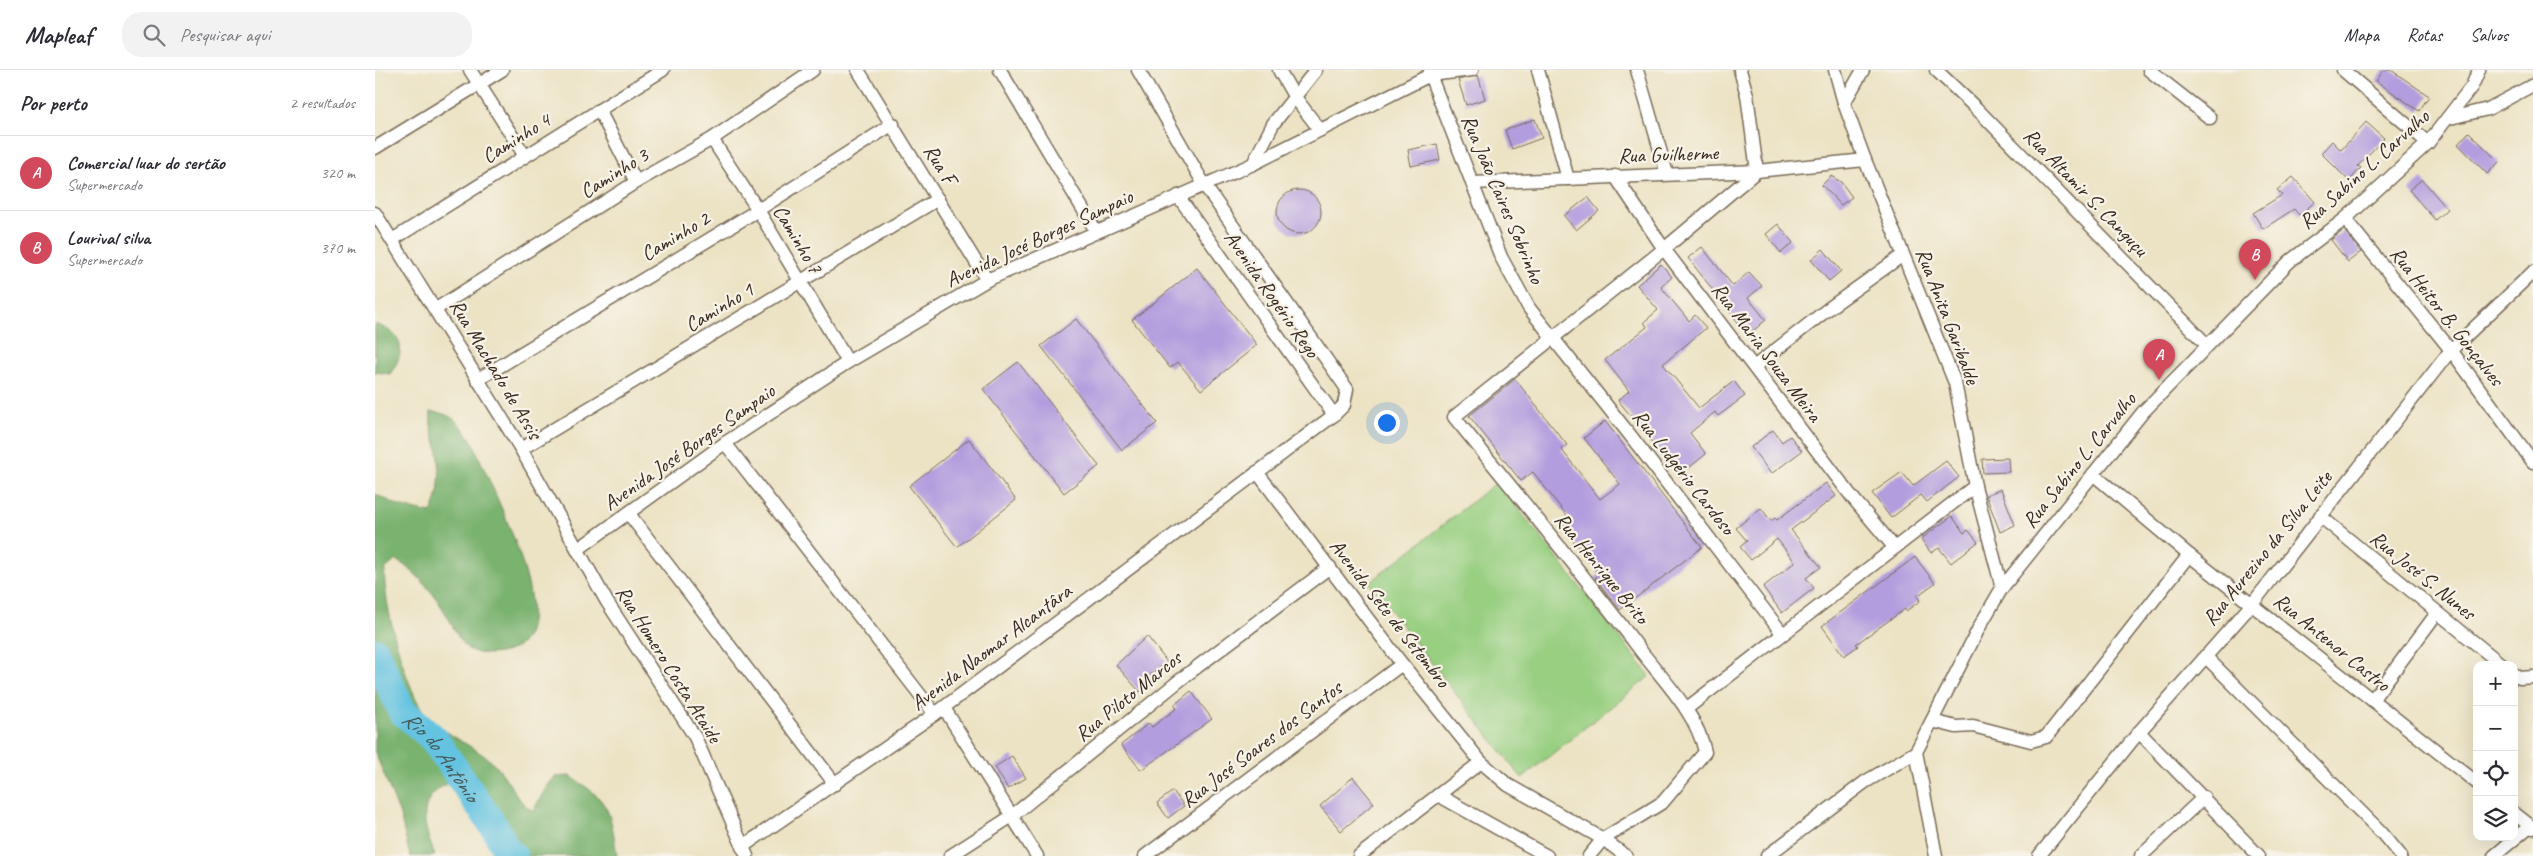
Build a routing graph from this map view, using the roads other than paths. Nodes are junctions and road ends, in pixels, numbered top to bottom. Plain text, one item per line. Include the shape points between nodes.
1 (471, 70) edge
2 (502, 70) edge
3 (663, 70) edge
4 (813, 70) edge
5 (859, 70) edge
6 (1000, 70) edge
7 (1139, 70) edge
8 (1279, 70) edge
9 (1316, 70) edge
10 (1473, 70) edge
11 (1538, 70) edge
12 (1637, 70) edge
13 (1740, 70) edge
14 (1835, 70) edge
15 (1863, 70) edge
16 (1935, 70) edge
17 (2149, 70) edge
18 (2343, 70) edge
19 (2479, 70) edge
20 (1429, 72) edge
21 (478, 84) junction
22 (2533, 85) edge
23 (1294, 96) junction
24 (1844, 103) junction
25 (599, 110) junction
26 (2210, 118) dead end
27 (2450, 118) junction
28 (893, 124) junction
29 (1320, 130) junction
30 (712, 139) junction
31 (2428, 144) junction
32 (375, 148) edge
33 (525, 156) junction
34 (1865, 160) junction
35 (1253, 164) junction
36 (1757, 171) junction
37 (1667, 174) junction
38 (1615, 176) junction
39 (1568, 179) junction
40 (636, 182) junction
41 (1472, 183) junction
42 (1205, 186) junction
43 (1178, 196) junction
44 (938, 199) junction
45 (758, 210) junction
46 (375, 213) edge
47 (2345, 219) junction
48 (1096, 231) junction
49 (392, 240) junction
50 (1664, 249) junction
51 (1903, 255) junction
52 (2533, 272) edge
53 (987, 280) junction
54 (800, 281) junction
55 (436, 309) junction
56 (1552, 337) junction
57 (2206, 344) junction
58 (2451, 350) junction
59 (848, 362) junction
60 (1754, 368) junction
61 (477, 380) junction
62 (1334, 415) junction
63 (725, 443) junction
64 (521, 450) junction
65 (2533, 462) edge
66 (1257, 472) junction
67 (2093, 474) junction
68 (1975, 486) junction
69 (629, 514) junction
70 (2320, 516) junction
71 (1894, 547) junction
72 (577, 550) junction
73 (2189, 555) junction
74 (1330, 567) junction
75 (2002, 588) junction
76 (2253, 603) junction
77 (2437, 613) junction
78 (1782, 633) junction
79 (2205, 656) junction
80 (2497, 661) edge
81 (1402, 664) junction
82 (2533, 676) edge
83 (2518, 677) edge
84 (2372, 700) junction
85 (1686, 709) junction
86 (940, 711) junction
87 (1932, 721) junction
88 (2139, 732) junction
89 (1916, 752) junction
90 (1481, 762) junction
91 (2473, 780) edge
92 (835, 784) junction
93 (1438, 795) junction
94 (2204, 797) junction
95 (1011, 816) junction
96 (2518, 816) edge
97 (2531, 827) edge
98 (1603, 839) junction
99 (745, 851) edge
100 (950, 856) edge
101 (1037, 856) edge
102 (1145, 856) edge
103 (1359, 856) edge
104 (1547, 856) edge
105 (1589, 856) edge
106 (1626, 856) edge
107 (1767, 856) edge
108 (1936, 856) edge
109 (2039, 856) edge
110 (2141, 856) edge
111 (2259, 856) edge
112 (2401, 856) edge
113 (2494, 856) edge

1 - 21 street
2 - 21 street
3 - 25 street, Caminho 4
4 - 30 street, Caminho 3
5 - 28 street, Rua F
6 - 48 street
7 - 42 street, Avenida Rogério Rego
8 - 23 street
9 - 23 street
10 - 20 street, Avenida José Borges Sampaio
11 - 39 street
12 - 37 street
13 - 36 street via 1747,95
14 - 24 street, Rua Anita Garibalde
15 - 24 street
16 - 57 street, Rua Altamir S. Canguçu
17 - 26 street
18 - 31 street
19 - 27 street, Rua Sabino L. Carvalho
20 - 29 street, Avenida José Borges Sampaio
20 - 41 street, Rua João Caires Sobrinho
21 - 32 street
21 - 33 street
22 - 27 street via 2488,109
23 - 29 street
23 - 35 street via 1273,124
24 - 34 street, Rua Anita Garibalde
25 - 33 street, Caminho 4
25 - 40 street
27 - 31 street, Rua Sabino L. Carvalho
28 - 44 street, Rua F
28 - 45 street, Caminho 2
29 - 35 street, Avenida José Borges Sampaio
30 - 40 street, Caminho 3
30 - 45 street, Caminho 7
31 - 47 street, Rua Sabino L. Carvalho
33 - 49 street, Caminho 4
34 - 36 street, Rua Guilherme
34 - 51 street, Rua Anita Garibalde
35 - 42 street, Avenida José Borges Sampaio
36 - 37 street, Rua Guilherme
36 - 50 street
37 - 38 street, Rua Guilherme
38 - 39 street, Rua Guilherme
38 - 50 street, Rua Maria Souza Meira
39 - 41 street, Rua Guilherme
40 - 55 street, Caminho 3
41 - 56 street, Rua João Caires Sobrinho via 1501,257 1529,308
42 - 43 street, Avenida José Borges Sampaio
42 - 62 street, Avenida Rogério Rego via 1347,389 1344,405
43 - 48 street, Avenida José Borges Sampaio
43 - 62 street, Avenida Rogério Rego
44 - 53 street, Rua F
44 - 54 street, Caminho 1
45 - 54 street, Caminho 7
45 - 61 street, Caminho 2
46 - 49 street, Rua Machado de Assis
47 - 57 street, Rua Sabino L. Carvalho via 2290,261
47 - 58 street, Rua Heitor B. Gonçalves
48 - 53 street, Avenida José Borges Sampaio
49 - 55 street, Rua Machado de Assis
50 - 56 street
50 - 60 street, Rua Maria Souza Meira
51 - 60 street
51 - 68 street, Rua Anita Garibalde via 1955,383
52 - 58 street, Rua Aurezino da Silva Leite
53 - 59 street, Avenida José Borges Sampaio
54 - 59 street, Caminho 7
54 - 64 street, Caminho 1
55 - 61 street, Rua Machado de Assis
56 - 78 street, Rua Ludgério Cardoso
56 - 85 street, Rua Henrique Brito via 1454,417
57 - 67 street, Rua Sabino L. Carvalho via 2143,412
58 - 65 street, Rua Heitor B. Gonçalves
58 - 70 street, Rua Aurezino da Silva Leite
59 - 63 street, Avenida José Borges Sampaio
60 - 71 street, Rua Maria Souza Meira
61 - 64 street, Rua Machado de Assis
62 - 66 street
63 - 69 street, Avenida José Borges Sampaio
63 - 86 street
64 - 72 street, Rua Machado de Assis
66 - 74 street, Avenida Sete de Setembro
66 - 86 street, Avenida Naomar Alcantâra
67 - 73 street, Rua Antenor Castro
67 - 75 street, Rua Sabino L. Carvalho
68 - 71 street
68 - 75 street, Rua Anita Garibalde
69 - 72 street, Avenida José Borges Sampaio
69 - 92 street
70 - 76 street, Rua Aurezino da Silva Leite
70 - 77 street, Rua José S. Nunes
71 - 78 street
72 - 99 street, Rua Homero Costa Ataide via 695,737
73 - 76 street, Rua Antenor Castro
73 - 87 street via 2046,737 2031,741 1973,726 1956,727
74 - 81 street, Avenida Sete de Setembro
74 - 95 street, Rua Piloto Marcos via 1185,676
75 - 87 street, Rua Sabino L. Carvalho
76 - 79 street, Rua Aurezino da Silva Leite
76 - 84 street, Rua Antenor Castro
77 - 80 street, Rua José S. Nunes
77 - 84 street
78 - 85 street
79 - 88 street, Rua Aurezino da Silva Leite
79 - 112 street via 2381,832
81 - 90 street, Avenida Sete de Setembro
81 - 102 street, Rua José Soares dos Santos
82 - 83 street
84 - 91 street, Rua Antenor Castro
85 - 98 street, Rua Henrique Brito via 1702,737 1705,752 1663,802
86 - 92 street, Avenida Naomar Alcantâra
86 - 95 street
87 - 89 street, Rua Sabino L. Carvalho
88 - 94 street
88 - 109 street, Rua Aurezino da Silva Leite
89 - 107 street via 1865,782
89 - 108 street
90 - 93 street
90 - 98 street, Avenida Sete de Setembro via 1508,785
92 - 99 street, Avenida Naomar Alcantâra
93 - 103 street
93 - 104 street
94 - 110 street
94 - 111 street
95 - 100 street, Rua Piloto Marcos
95 - 101 street
96 - 97 street
97 - 113 street
98 - 105 street
98 - 106 street, Avenida Sete de Setembro

